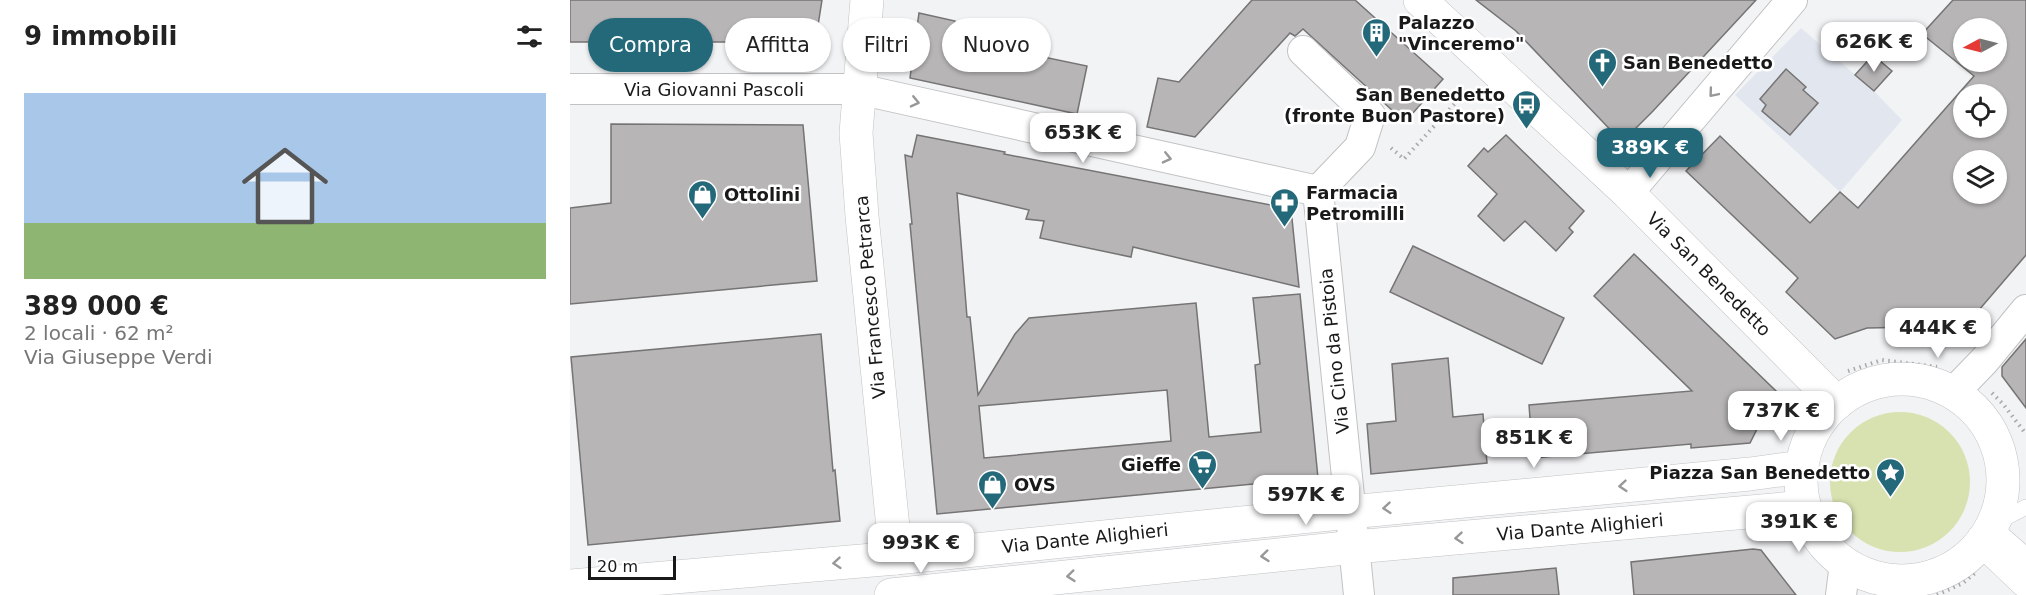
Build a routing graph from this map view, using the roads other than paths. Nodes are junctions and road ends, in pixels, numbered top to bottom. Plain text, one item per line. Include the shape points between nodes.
1 (867, 0) edge
2 (1420, 0) edge
3 (1791, 0) edge
4 (1303, 51) dead end
5 (570, 89) edge
6 (858, 89) junction
7 (1318, 191) junction
8 (1628, 193) junction
9 (2026, 310) edge
10 (1960, 386) junction
11 (1839, 389) junction
12 (2012, 450) edge
13 (1802, 467) junction
14 (1805, 507) junction
15 (2026, 507) edge
16 (1350, 512) junction
17 (1986, 544) junction
18 (1355, 547) junction
19 (2026, 555) edge
20 (896, 558) junction
21 (1845, 563) junction
22 (2026, 581) edge
23 (570, 586) edge
24 (891, 595) edge
25 (899, 595) edge
26 (1359, 595) edge
27 (1841, 595) edge

1 - 6 street, Via Francesco Petrarca
2 - 8 street, Via San Benedetto
3 -> 8 street
4 - 7 street via 1370,115 1360,147
5 - 6 street, Via Giovanni Pascoli
6 -> 7 street, Via Giovanni Pascoli
6 - 20 street, Via Francesco Petrarca via 856,133 862,216
7 - 16 street, Via Cino da Pistoia
8 - 11 street, Via San Benedetto
9 - 10 street
10 - 11 street via 1893,379 1854,391
10 - 12 street via 1992,435
11 - 13 street via 1811,436
12 - 17 street via 2002,469 1999,507
13 - 14 street
13 -> 16 street, Via Dante Alighieri
14 -> 18 street, Via Dante Alighieri
14 - 21 street via 1818,536
15 - 17 lane
16 - 18 street
16 - 20 street, Via Dante Alighieri
17 - 19 lane
17 - 21 street via 1954,566 1918,579 1881,579
17 - 22 street
18 -> 25 street, Via Dante Alighieri
18 - 26 street
20 -> 23 street, Via Dante Alighieri
20 - 25 street, Via Francesco Petrarca
21 - 27 street
24 - 25 street, Via Dante Alighieri

